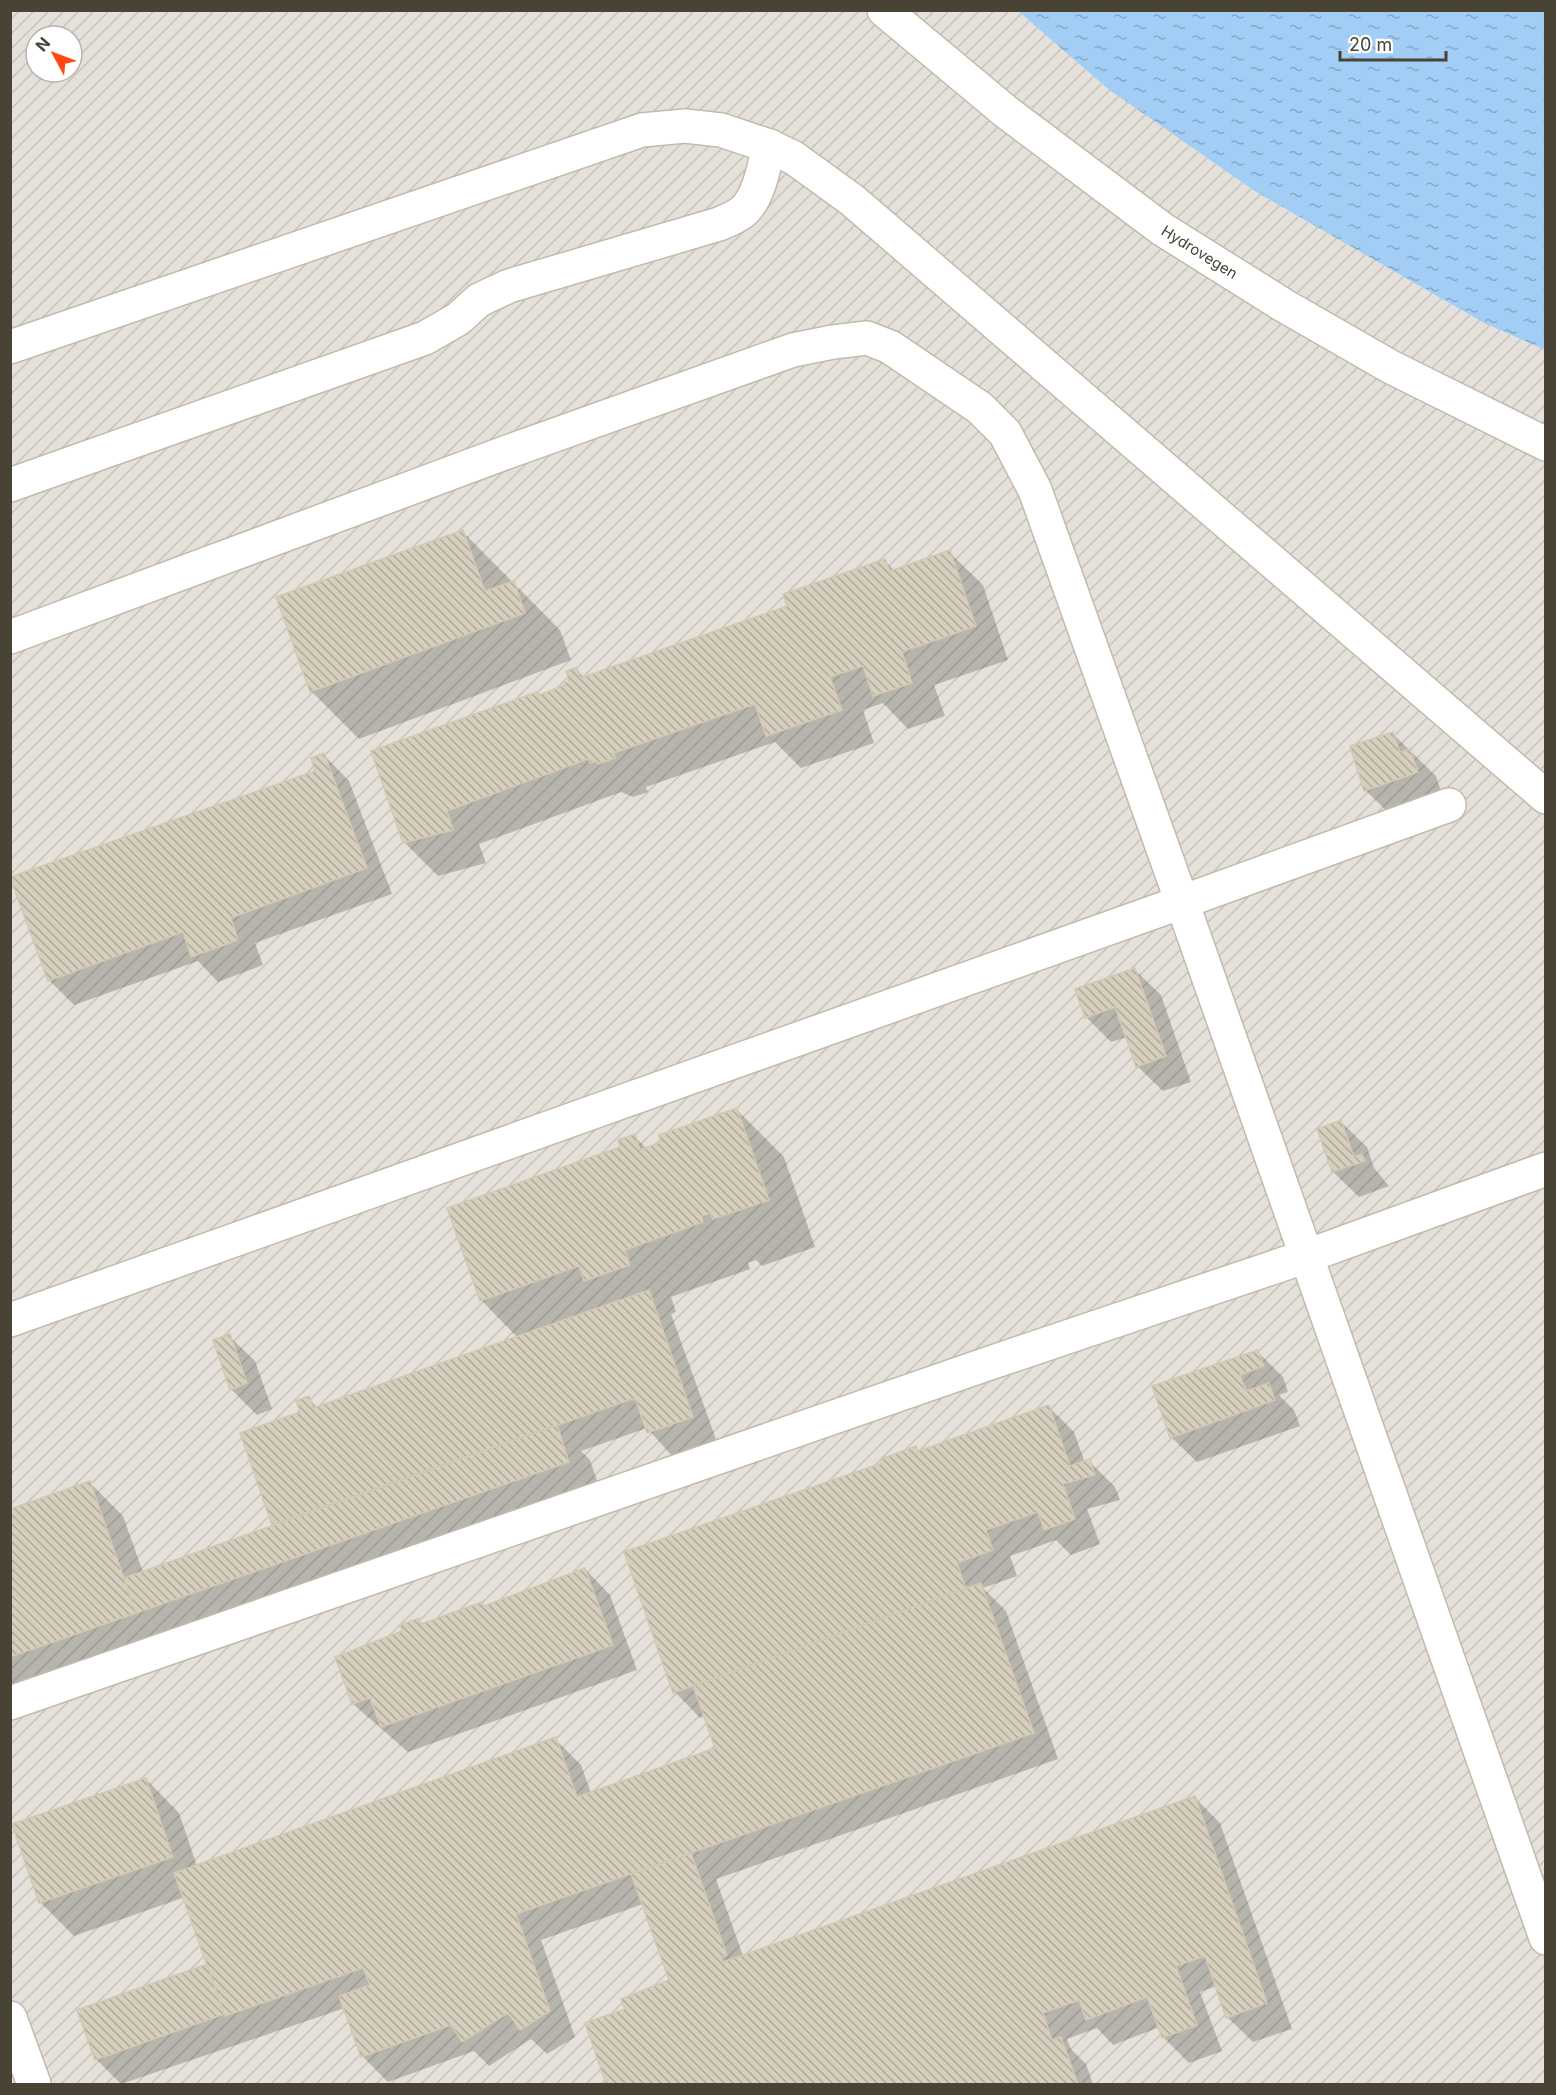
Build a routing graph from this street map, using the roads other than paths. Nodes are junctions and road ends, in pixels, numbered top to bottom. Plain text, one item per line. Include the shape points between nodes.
1 (884, 10) edge
2 (770, 146) junction
3 (10, 347) edge
4 (1545, 444) edge
5 (10, 485) edge
6 (10, 637) edge
7 (1545, 797) edge
8 (1449, 805) dead end
9 (1182, 902) junction
10 (1545, 1169) edge
11 (1307, 1256) junction
12 (10, 1320) edge
13 (10, 1703) edge
14 (1545, 1938) edge
15 (10, 2018) edge
16 (34, 2085) edge

1 - 4 street, Hydrovegen via 1005,111 1162,229 1392,367
2 - 3 street via 721,130 685,126 642,130
2 - 5 street via 748,205 719,224 508,286 479,300 458,319 425,338
2 - 7 street via 794,158 852,200
6 - 9 street via 793,350 867,338 890,347 980,408 1005,433 1035,490
8 - 9 street
9 - 11 street
9 - 12 street
10 - 11 street
11 - 13 street
11 - 14 street
15 - 16 street

